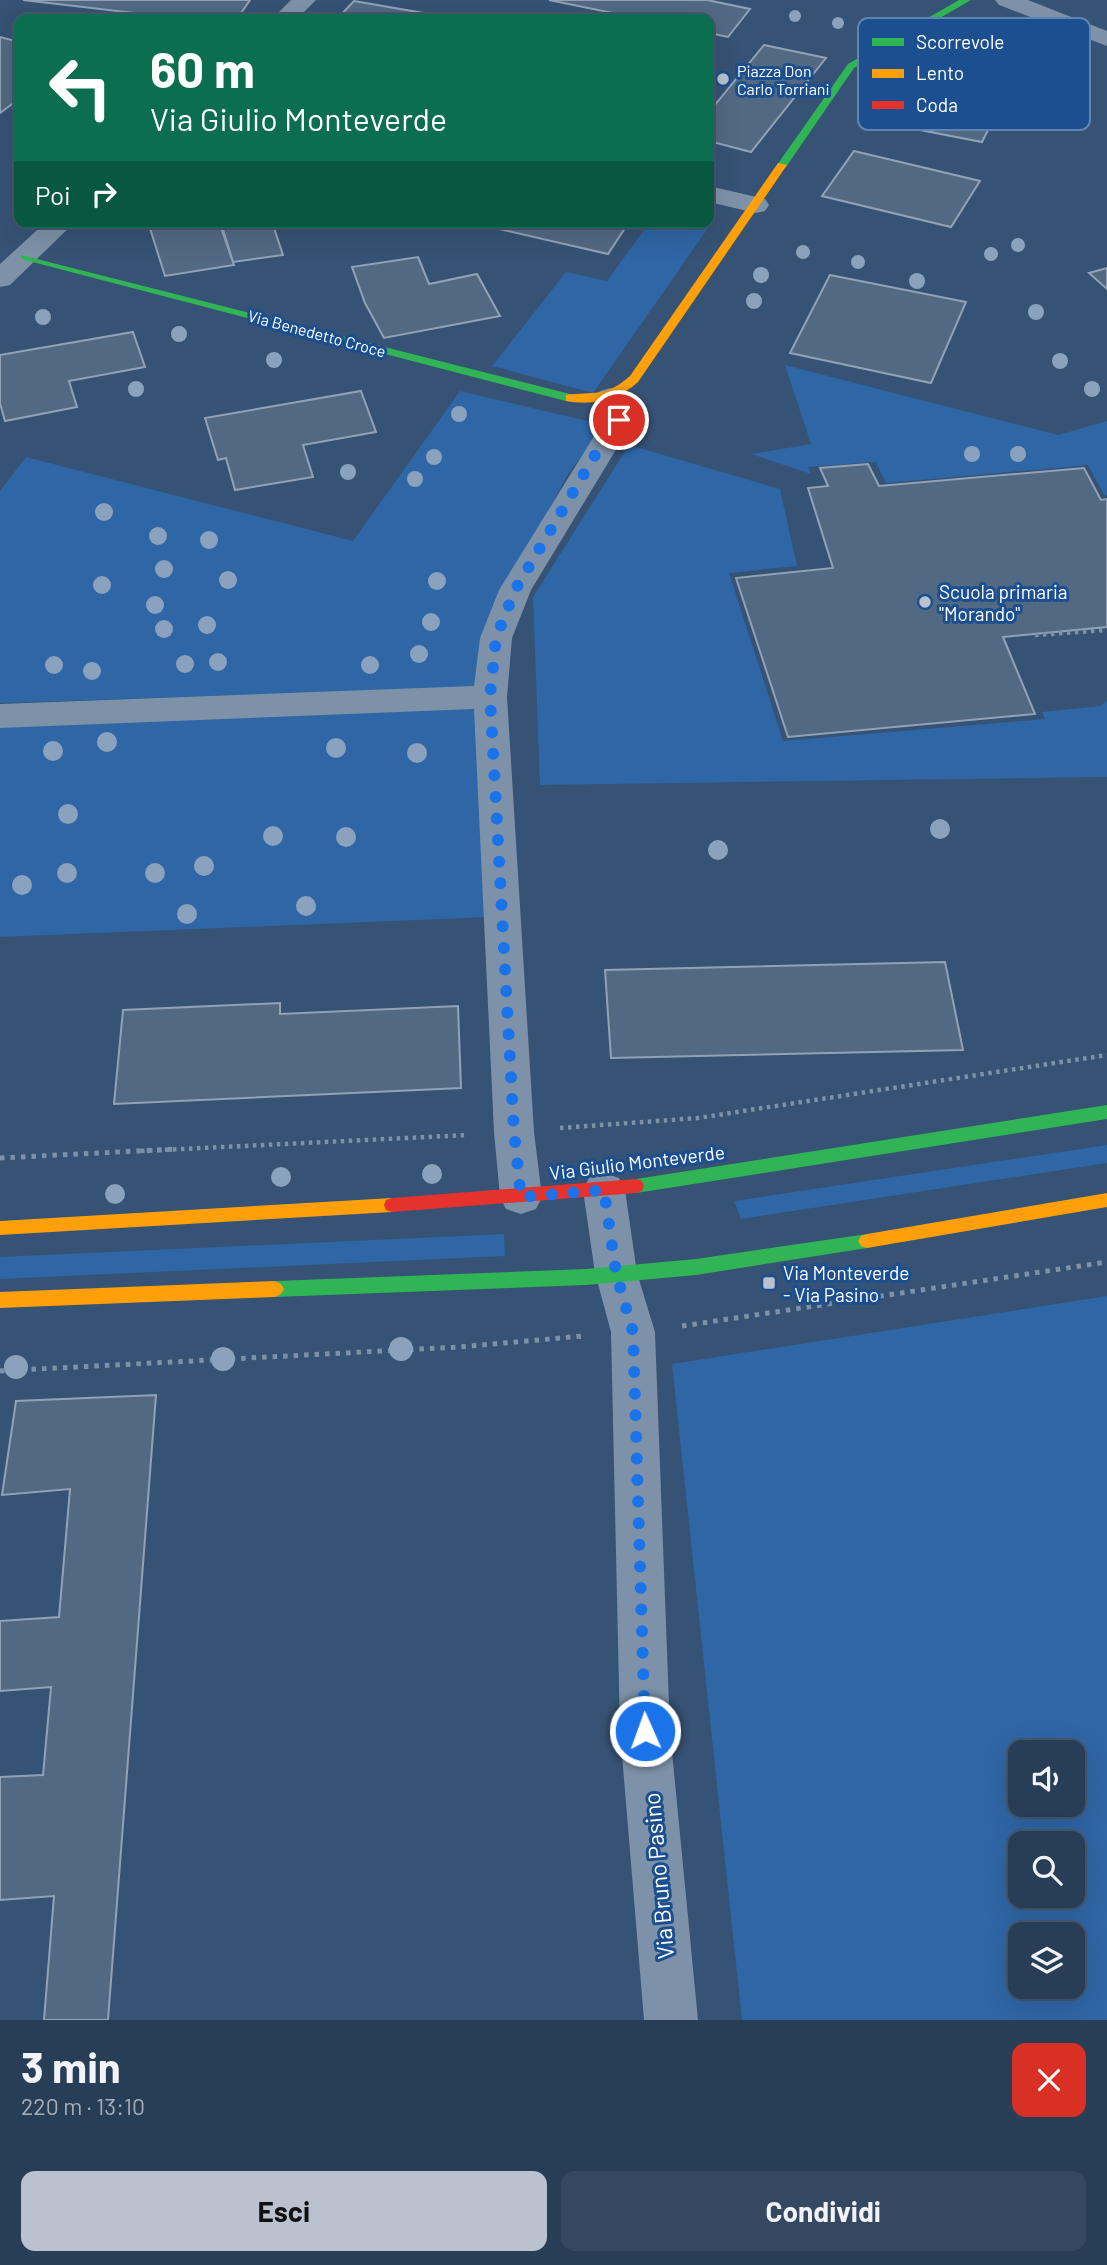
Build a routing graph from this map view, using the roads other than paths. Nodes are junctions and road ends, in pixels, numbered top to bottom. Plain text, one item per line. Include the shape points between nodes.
1 (304, 0) edge
2 (966, 0) edge
3 (1007, 0) edge
4 (289, 14) edge
5 (935, 18) edge
6 (1054, 18) edge
7 (1090, 32) edge
8 (1107, 38) edge
9 (858, 62) edge
10 (714, 195) edge
11 (755, 205) junction
12 (55, 228) edge
13 (24, 257) junction
14 (0, 279) edge
15 (610, 397) junction
16 (490, 696) junction
17 (0, 716) edge
18 (1107, 1112) edge
19 (604, 1190) junction
20 (521, 1197) junction
21 (1107, 1200) edge
22 (0, 1228) edge
23 (616, 1273) junction
24 (0, 1300) edge
25 (671, 2020) edge

1 - 4 street
2 - 5 street
3 - 6 street
7 - 8 street
9 - 11 street
10 - 11 street
11 - 15 street via 634,379
12 - 13 street
13 - 14 street
13 - 15 street, Via Benedetto Croce via 557,396 580,400
15 - 16 street via 619,420 515,590 496,638
16 - 17 street
16 - 20 street
18 - 19 street, Via Giulio Monteverde
19 - 20 street, Via Giulio Monteverde
19 - 23 street, Via Bruno Pasino
20 - 22 street, Via Giulio Monteverde
21 - 23 street via 695,1267
23 - 24 street via 523,1281
23 - 25 street, Via Bruno Pasino via 633,1332 645,1731

